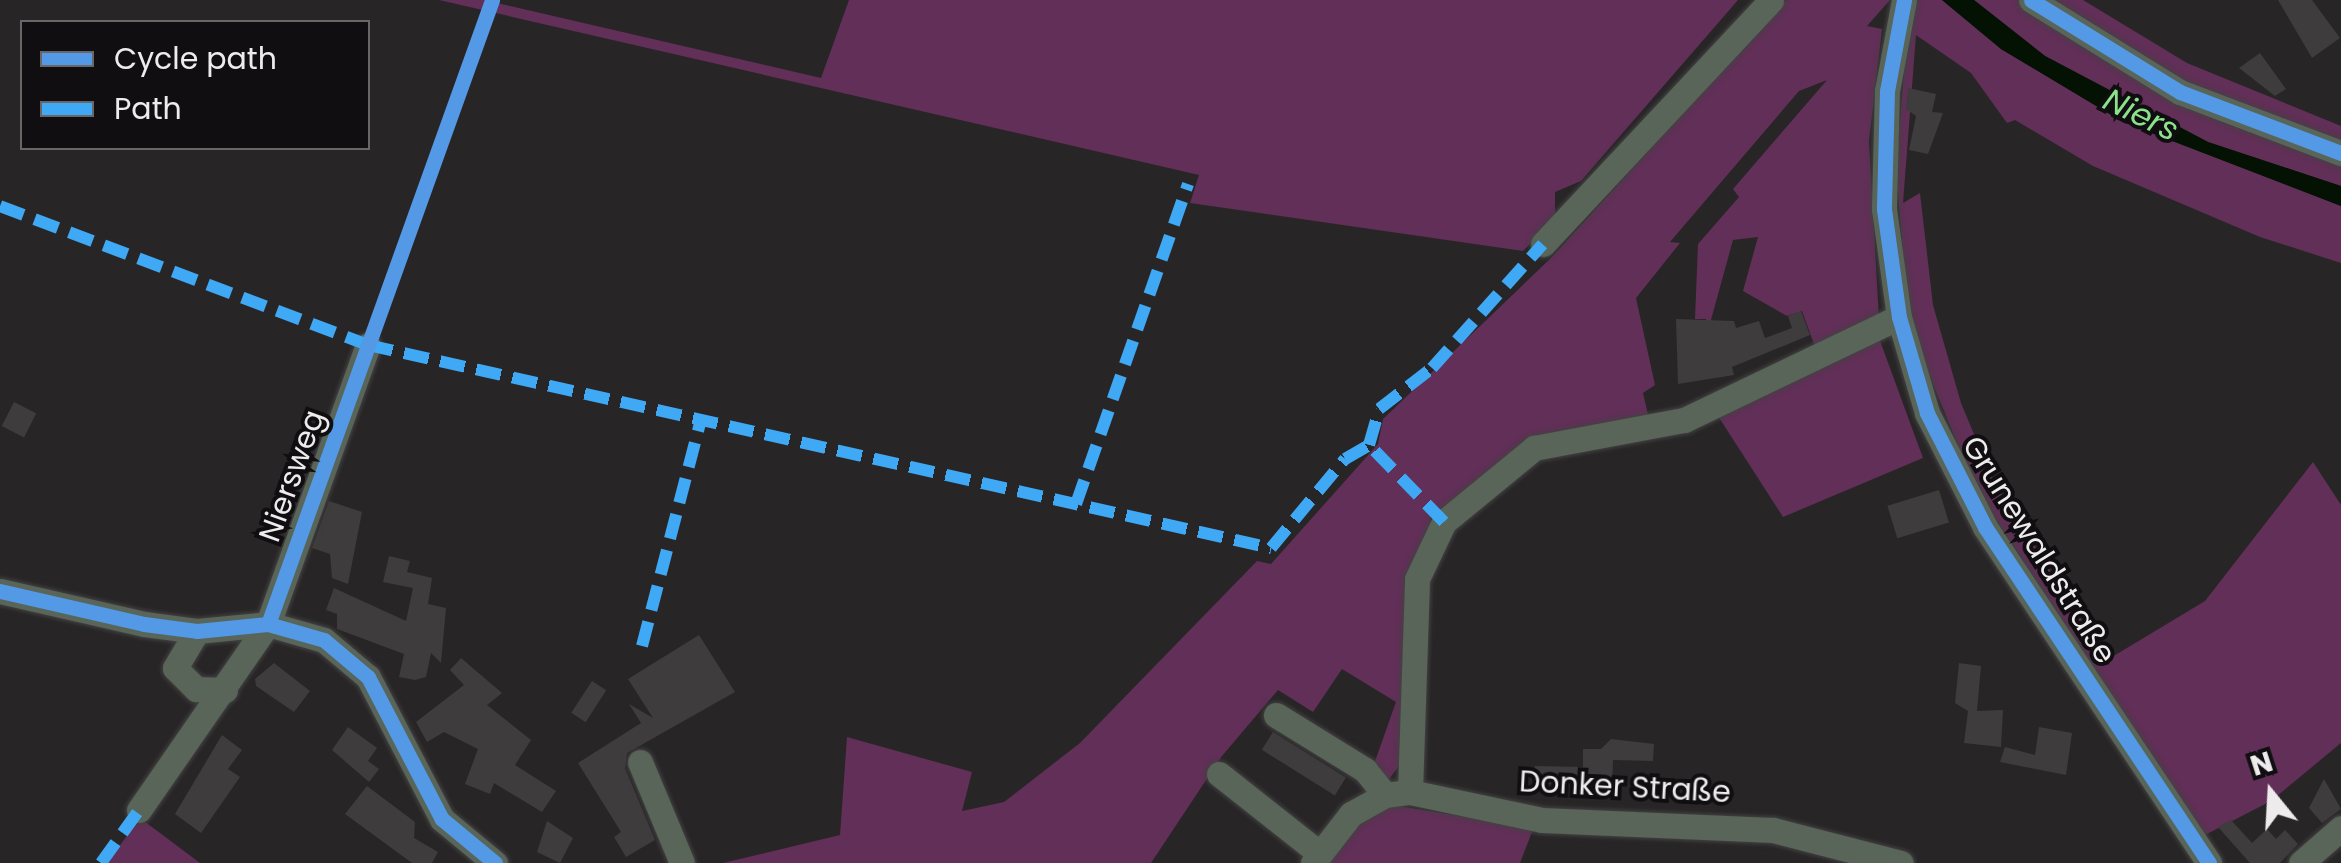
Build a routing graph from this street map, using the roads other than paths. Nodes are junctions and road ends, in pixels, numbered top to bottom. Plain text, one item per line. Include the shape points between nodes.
1 (1771, 0) edge
2 (1904, 0) edge
3 (2031, 0) edge
4 (2341, 152) edge
5 (1542, 244) dead end
6 (1898, 317) junction
7 (368, 346) dead end
8 (0, 591) edge
9 (268, 624) junction
10 (197, 631) junction
11 (225, 690) junction
12 (1276, 715) dead end
13 (640, 762) dead end
14 (1220, 774) dead end
15 (1397, 794) junction
16 (139, 810) dead end
17 (2341, 828) edge
18 (1316, 858) edge
19 (494, 863) edge
20 (682, 863) edge
21 (1902, 863) edge
22 (2210, 863) edge
23 (2301, 863) edge

1 - 5 street
2 - 6 street, Grunewaldstraße via 1888,91 1884,186
3 - 4 street via 2180,92
6 - 15 street via 1684,420 1534,448 1444,522 1417,579
6 - 22 street, Grunewaldstraße via 1928,414 1962,489
7 - 9 street, Niersweg
8 - 10 street
9 - 10 street
9 - 11 street
9 - 19 street via 296,629 349,656 368,677 442,818
10 - 11 street via 174,668 196,688
11 - 16 street
12 - 15 street
13 - 20 street
14 - 18 street
15 - 18 street via 1352,814
15 - 21 street, Donker Straße via 1542,820 1773,830
17 - 23 street

